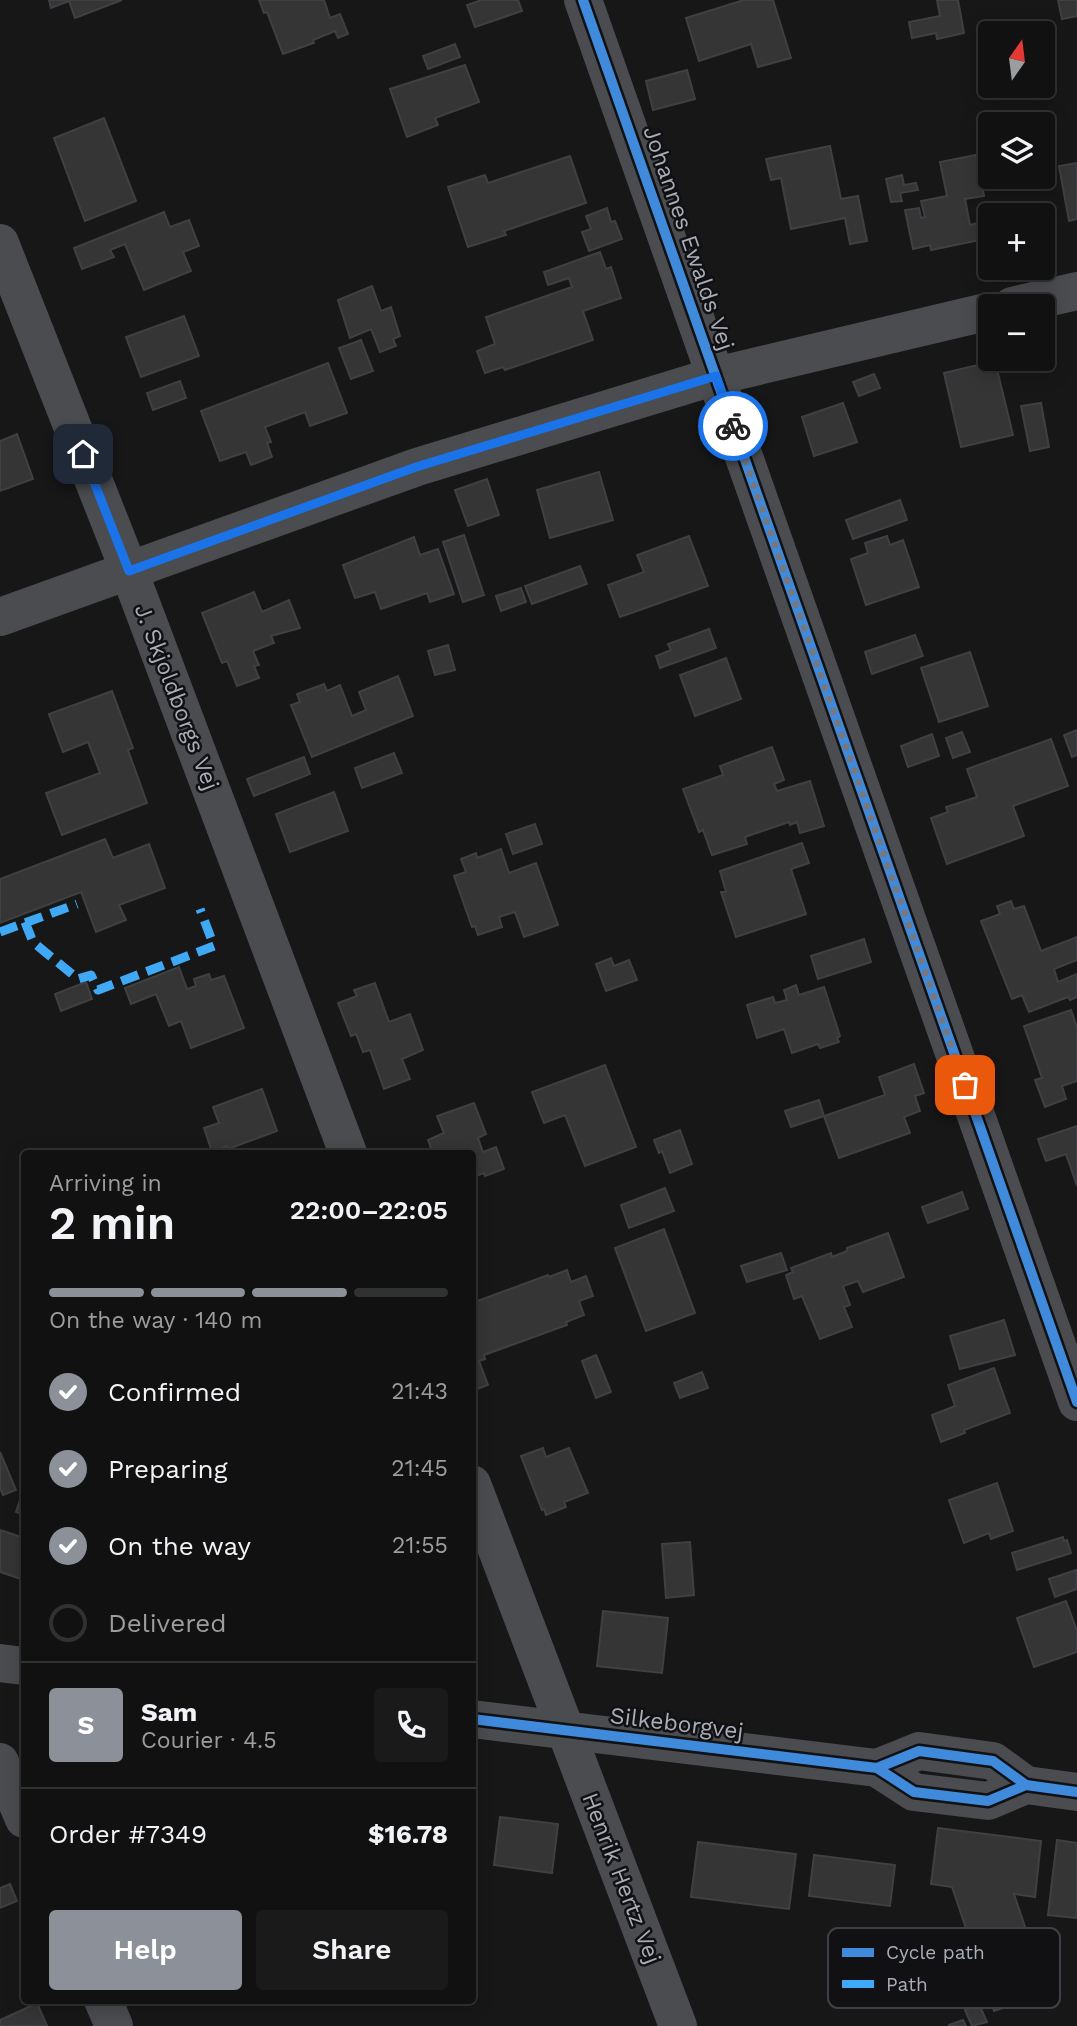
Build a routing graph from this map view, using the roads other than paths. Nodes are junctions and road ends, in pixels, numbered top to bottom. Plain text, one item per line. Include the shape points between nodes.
1 (583, 0) edge
2 (0, 243) edge
3 (1077, 291) edge
4 (1055, 296) edge
5 (978, 314) edge
6 (716, 376) junction
7 (129, 571) junction
8 (0, 617) edge
9 (347, 1150) edge
10 (1077, 1402) edge
11 (476, 1495) edge
12 (0, 1663) edge
13 (21, 1666) edge
14 (476, 1720) edge
15 (564, 1731) junction
16 (0, 1762) edge
17 (1077, 1792) edge
18 (21, 1812) edge
19 (105, 2004) edge
20 (114, 2026) edge
21 (678, 2026) edge

1 - 6 street, Johannes Ewalds Vej
2 - 7 street, J. Skjoldborgs Vej
3 - 4 street
5 - 6 street
6 - 7 street via 416,467
6 - 10 street, Johannes Ewalds Vej
7 - 8 street
7 - 9 street, J. Skjoldborgs Vej
11 - 15 street
12 - 13 street
14 - 15 street, Silkeborgvej
15 - 17 street, Silkeborgvej via 877,1768 919,1751 993,1761 1026,1785
15 - 21 street, Henrik Hertz Vej
16 - 18 street
19 - 20 street

